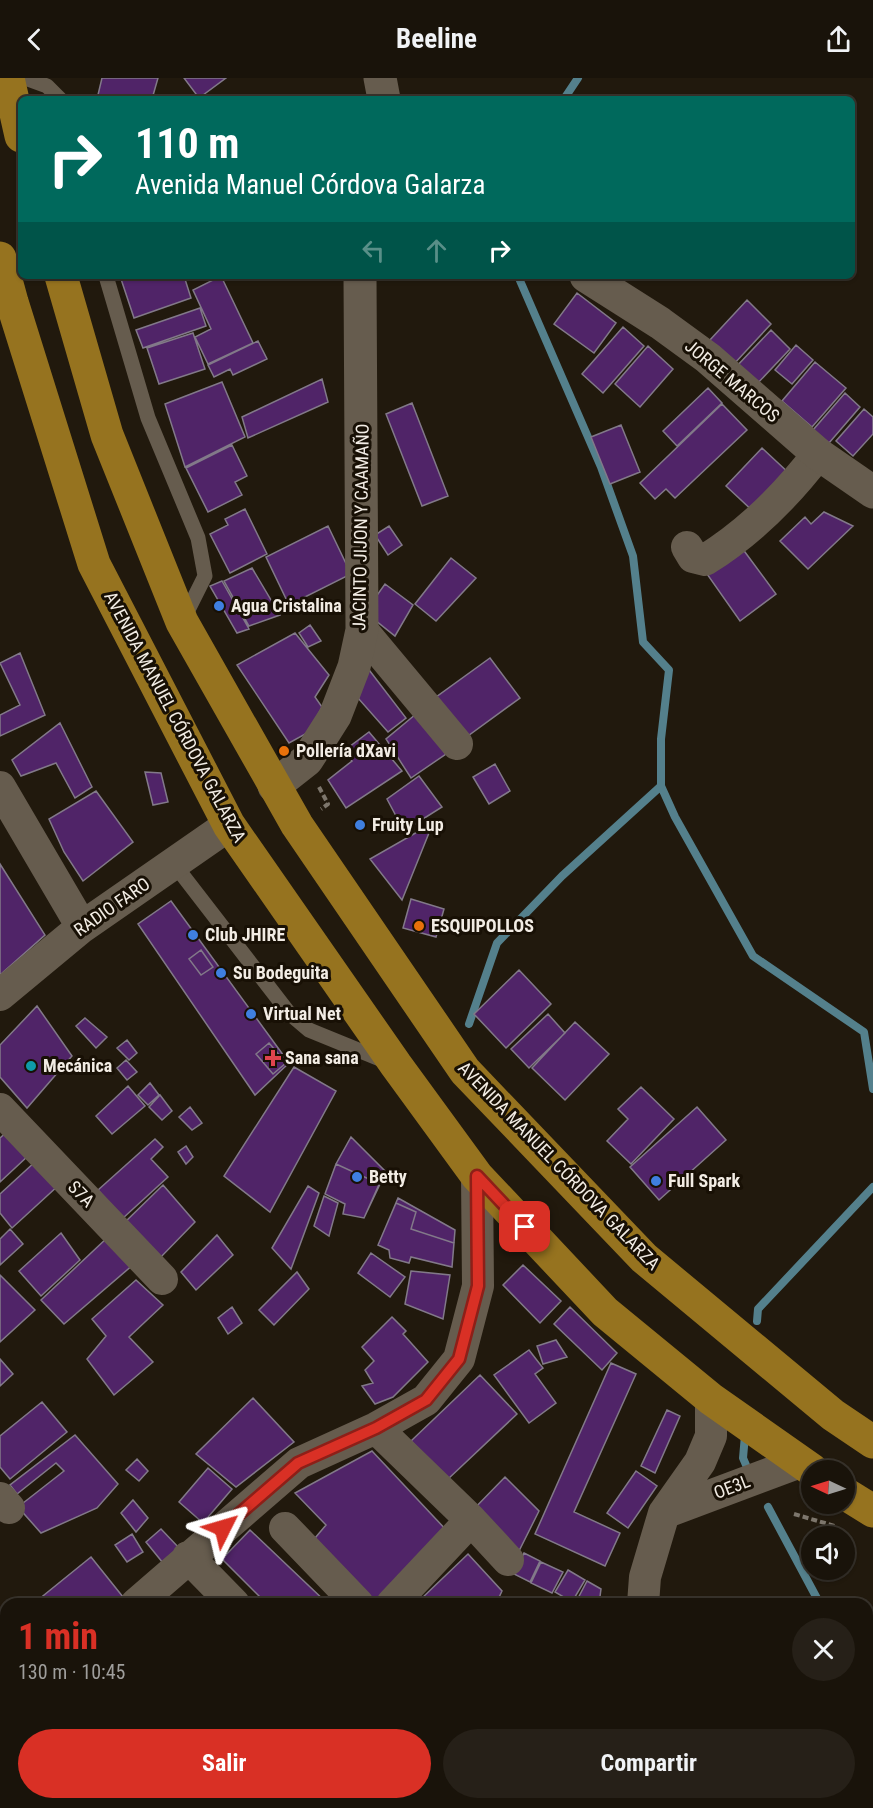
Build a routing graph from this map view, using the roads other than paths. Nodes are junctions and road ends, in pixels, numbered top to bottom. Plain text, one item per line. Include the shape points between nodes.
1 (8, 78) edge
2 (25, 78) edge
3 (380, 78) edge
4 (57, 96) edge
5 (383, 96) edge
6 (18, 123) edge
7 (0, 258) edge
8 (62, 279) edge
9 (107, 279) edge
10 (360, 279) edge
11 (598, 284) edge
12 (6, 305) edge
13 (818, 454) junction
14 (873, 492) edge
15 (687, 547) dead end
16 (182, 622) junction
17 (362, 630) junction
18 (457, 744) dead end
19 (274, 786) junction
20 (0, 787) edge
21 (229, 825) junction
22 (174, 864) junction
23 (82, 927) junction
24 (0, 995) edge
25 (396, 1065) junction
26 (0, 1110) edge
27 (477, 1176) junction
28 (162, 1279) dead end
29 (711, 1399) junction
30 (376, 1428) junction
31 (873, 1442) edge
32 (801, 1462) edge
33 (801, 1468) edge
34 (855, 1500) edge
35 (873, 1511) edge
36 (664, 1513) junction
37 (471, 1520) junction
38 (285, 1528) dead end
39 (188, 1557) junction
40 (508, 1560) dead end
41 (143, 1598) edge
42 (228, 1598) edge
43 (352, 1598) edge
44 (398, 1598) edge
45 (643, 1598) edge

1 - 6 main road
2 - 4 lane via 47,86
3 - 5 main road
7 - 12 main road, AVENIDA MANUEL CÓRDOVA GALARZA
8 - 16 main road, AVENIDA MANUEL CÓRDOVA GALARZA via 107,435
9 - 16 lane via 148,418 198,538 205,576
10 - 17 main road, JACINTO JIJON Y CAAMAÑO
11 - 13 main road, JORGE MARCOS via 708,358
12 - 21 main road, AVENIDA MANUEL CÓRDOVA GALARZA via 94,564
13 - 14 main road, JORGE MARCOS
13 - 15 street via 794,486 728,545 705,560 693,557
16 - 19 main road, AVENIDA MANUEL CÓRDOVA GALARZA
17 - 18 street
17 - 19 main road, JACINTO JIJON Y CAAMAÑO via 354,667 335,716 307,760
19 - 31 main road, AVENIDA MANUEL CÓRDOVA GALARZA via 465,1071 644,1258 833,1416
20 - 23 street
21 - 22 street, RADIO FARO
21 - 25 main road, AVENIDA MANUEL CÓRDOVA GALARZA
22 - 23 street, RADIO FARO
22 - 25 lane via 289,1013 309,1030
23 - 24 street, RADIO FARO
25 - 27 main road, AVENIDA MANUEL CÓRDOVA GALARZA
26 - 28 street, S7A
27 - 29 main road, AVENIDA MANUEL CÓRDOVA GALARZA via 605,1312
27 - 30 street via 478,1286 459,1359 426,1400
29 - 32 main road, AVENIDA MANUEL CÓRDOVA GALARZA
29 - 36 street, OE3L via 711,1436 700,1462
30 - 37 street
30 - 39 street via 298,1463
33 - 36 street, OE3L
34 - 35 main road
36 - 45 street, OE3L via 645,1577
37 - 40 street
37 - 44 street
38 - 43 street
39 - 41 street
39 - 42 street

